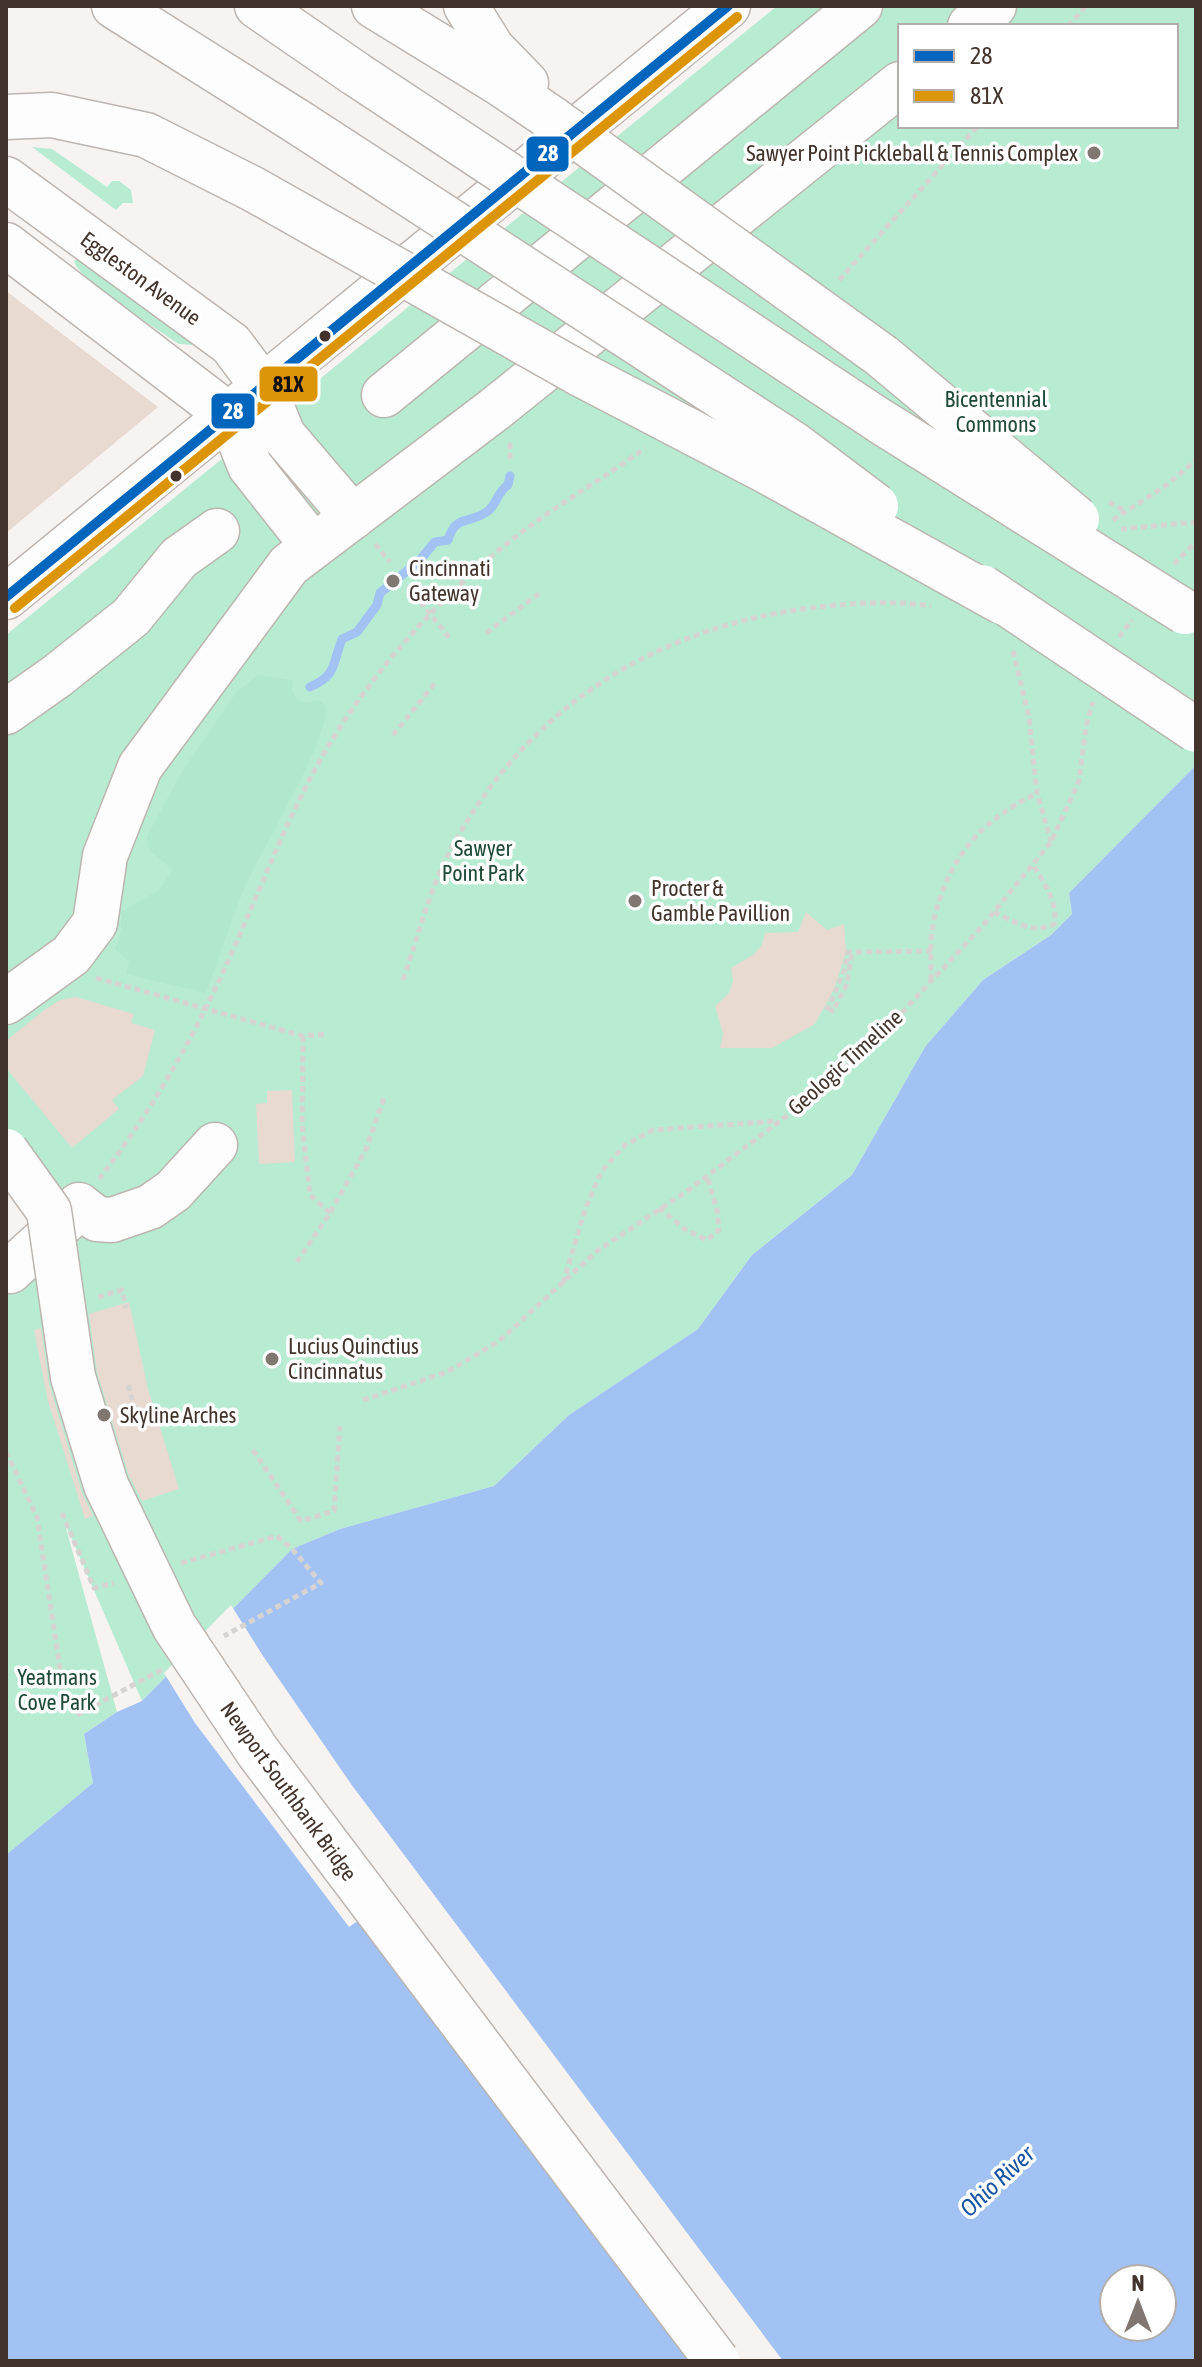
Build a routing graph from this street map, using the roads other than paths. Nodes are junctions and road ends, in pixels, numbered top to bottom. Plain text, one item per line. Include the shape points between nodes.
1 (114, 6) edge
2 (257, 6) edge
3 (374, 6) edge
4 (466, 6) edge
5 (728, 6) edge
6 (860, 6) edge
7 (994, 6) edge
8 (972, 24) edge
9 (898, 86) edge
10 (6, 117) edge
11 (554, 120) junction
12 (6, 179) edge
13 (6, 245) edge
14 (264, 388) junction
15 (384, 395) dead end
16 (230, 416) junction
17 (349, 527) junction
18 (217, 531) dead end
19 (6, 597) edge
20 (1191, 616) edge
21 (1007, 622) junction
22 (6, 712) edge
23 (1196, 730) edge
24 (6, 1002) edge
25 (215, 1145) dead end
26 (6, 1151) edge
27 (6, 1266) edge
28 (717, 2361) edge

1 - 21 main road, bridge via 795,445
2 - 20 main road, bridge via 880,421
3 - 11 main road
4 - 11 main road via 492,48
5 - 14 main road
6 - 15 main road
7 - 8 main road
9 - 17 main road
10 - 21 main road, bridge via 52,115 146,135 768,472
11 - 20 main road, bridge via 882,356
12 - 14 main road, Eggleston Avenue via 231,344
13 - 16 main road
14 - 16 main road
14 - 17 main road, Eggleston Avenue via 283,435
16 - 17 main road
16 - 19 main road
17 - 24 main road via 279,576 140,767 105,856 95,923 71,955
18 - 22 main road via 179,558 131,617
21 - 23 main road, bridge
25 - 27 main road via 173,1191 150,1207 112,1220 97,1219 79,1205 10,1271
26 - 28 main road, Newport Southbank Bridge, bridge via 49,1211 73,1377 106,1485 174,1626 258,1752

